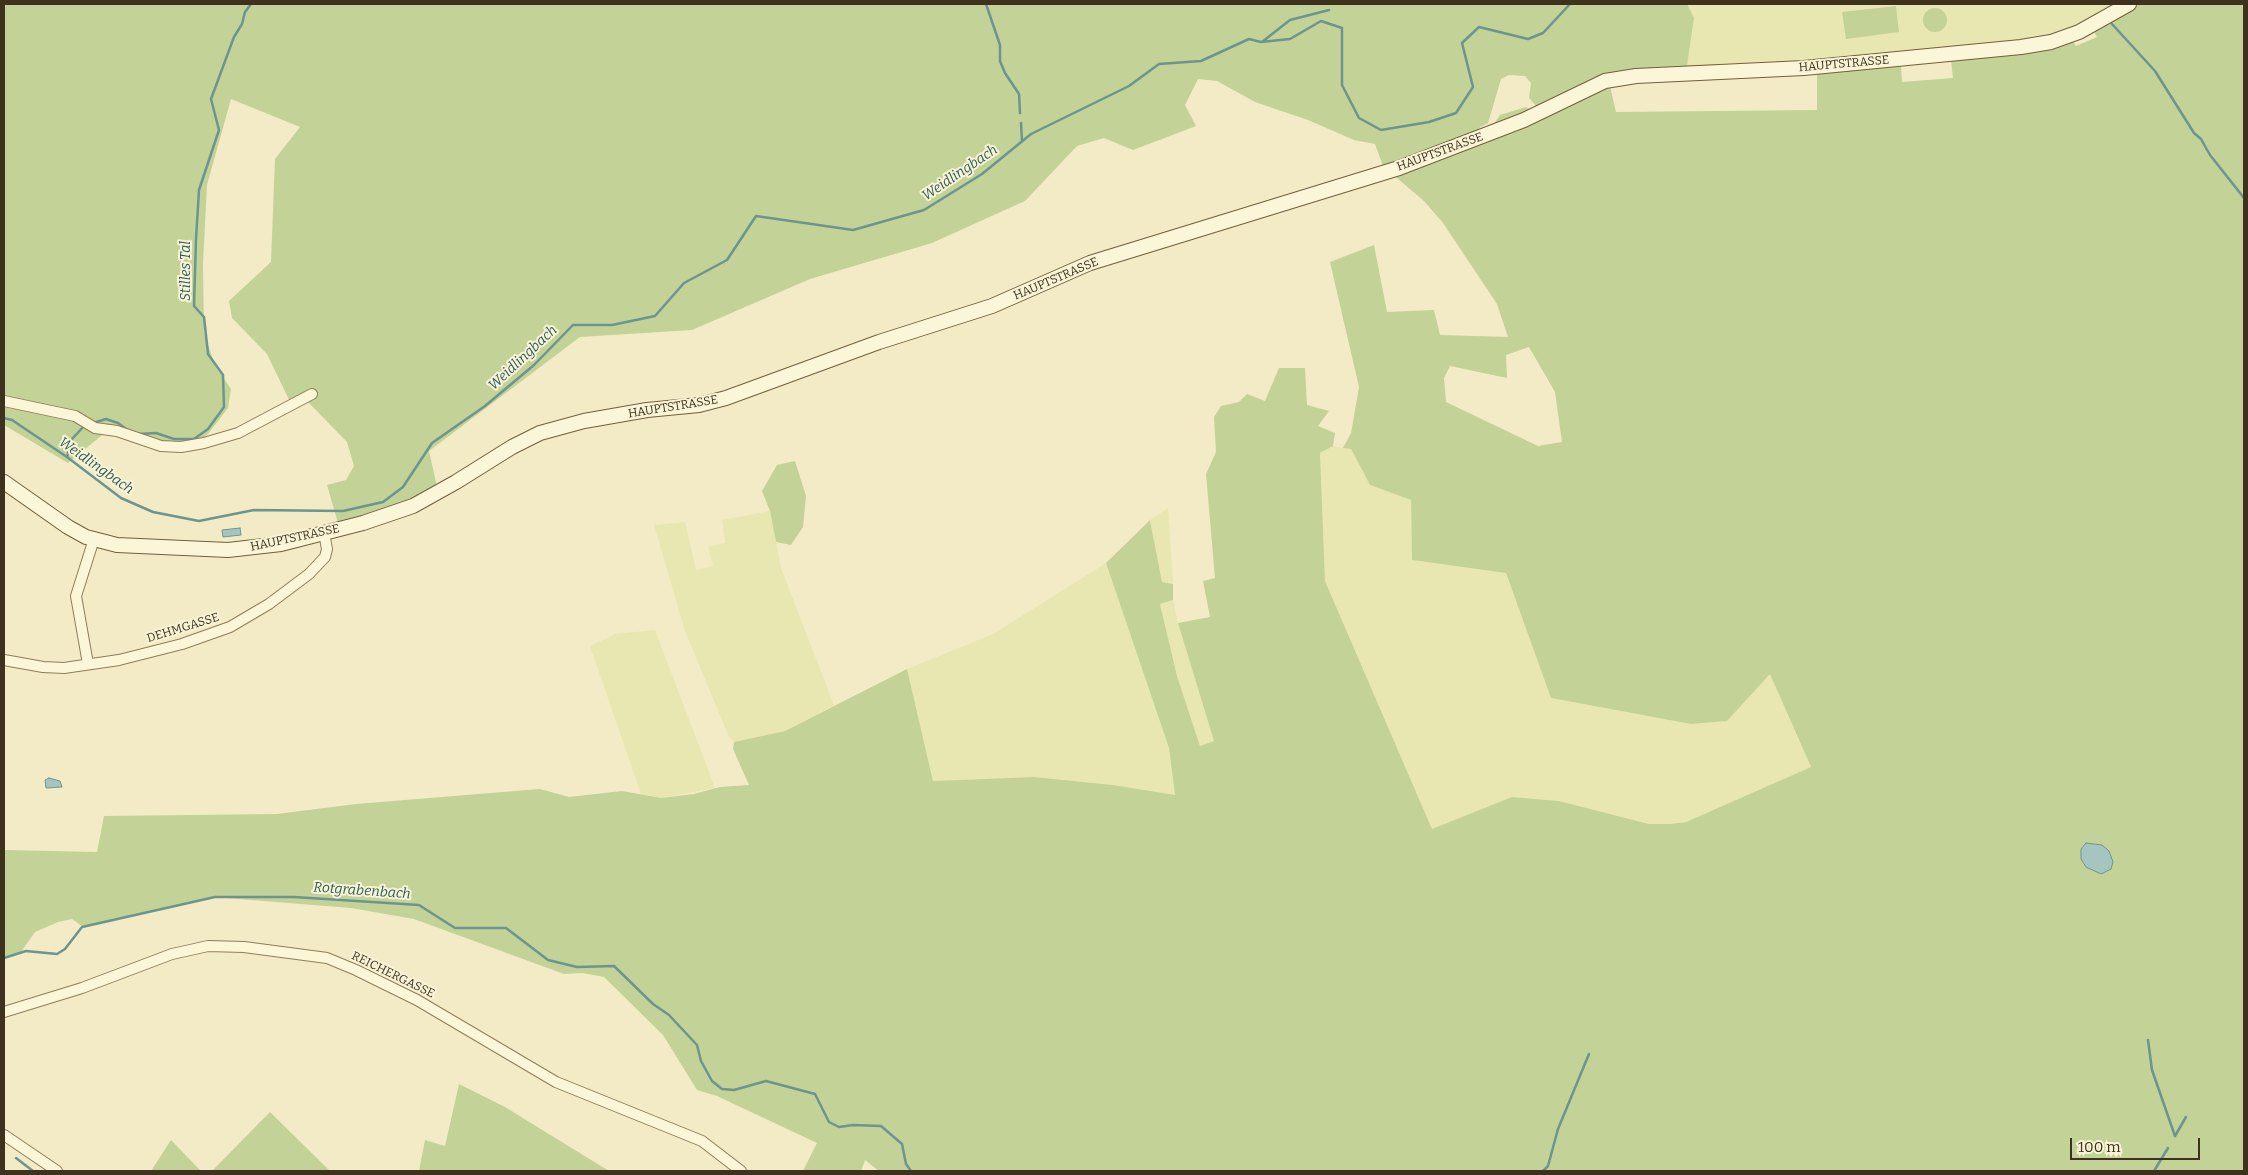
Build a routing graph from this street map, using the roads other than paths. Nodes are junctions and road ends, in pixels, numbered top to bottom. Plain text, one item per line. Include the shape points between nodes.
1 (2129, 4) edge
2 (312, 394) dead end
3 (4, 401) edge
4 (4, 482) edge
5 (324, 533) junction
6 (94, 539) junction
7 (4, 660) edge
8 (88, 664) junction
9 (4, 1012) edge
10 (4, 1135) edge
11 (57, 1171) edge
12 (741, 1171) edge

1 - 5 main road, HAUPTSTRASSE via 2079,32 2051,42 2022,47 1804,68 1636,76 1605,81 1524,120 1399,168 1090,263 992,306 879,342 721,400 647,410 540,434 512,446 413,506
2 - 3 street via 238,433 181,447 161,446 117,431 95,428 74,416
4 - 6 main road, HAUPTSTRASSE via 68,527
5 - 6 main road, HAUPTSTRASSE via 281,544 228,550 142,548
5 - 8 street, DEHMGASSE via 325,557 309,574 269,604 230,627 182,644 119,660
6 - 8 street via 76,596
7 - 8 street, DEHMGASSE via 50,668
9 - 12 street, REICHERGASSE via 82,988 172,954 208,946 244,946 327,958 417,1000 556,1082 702,1141
10 - 11 street

